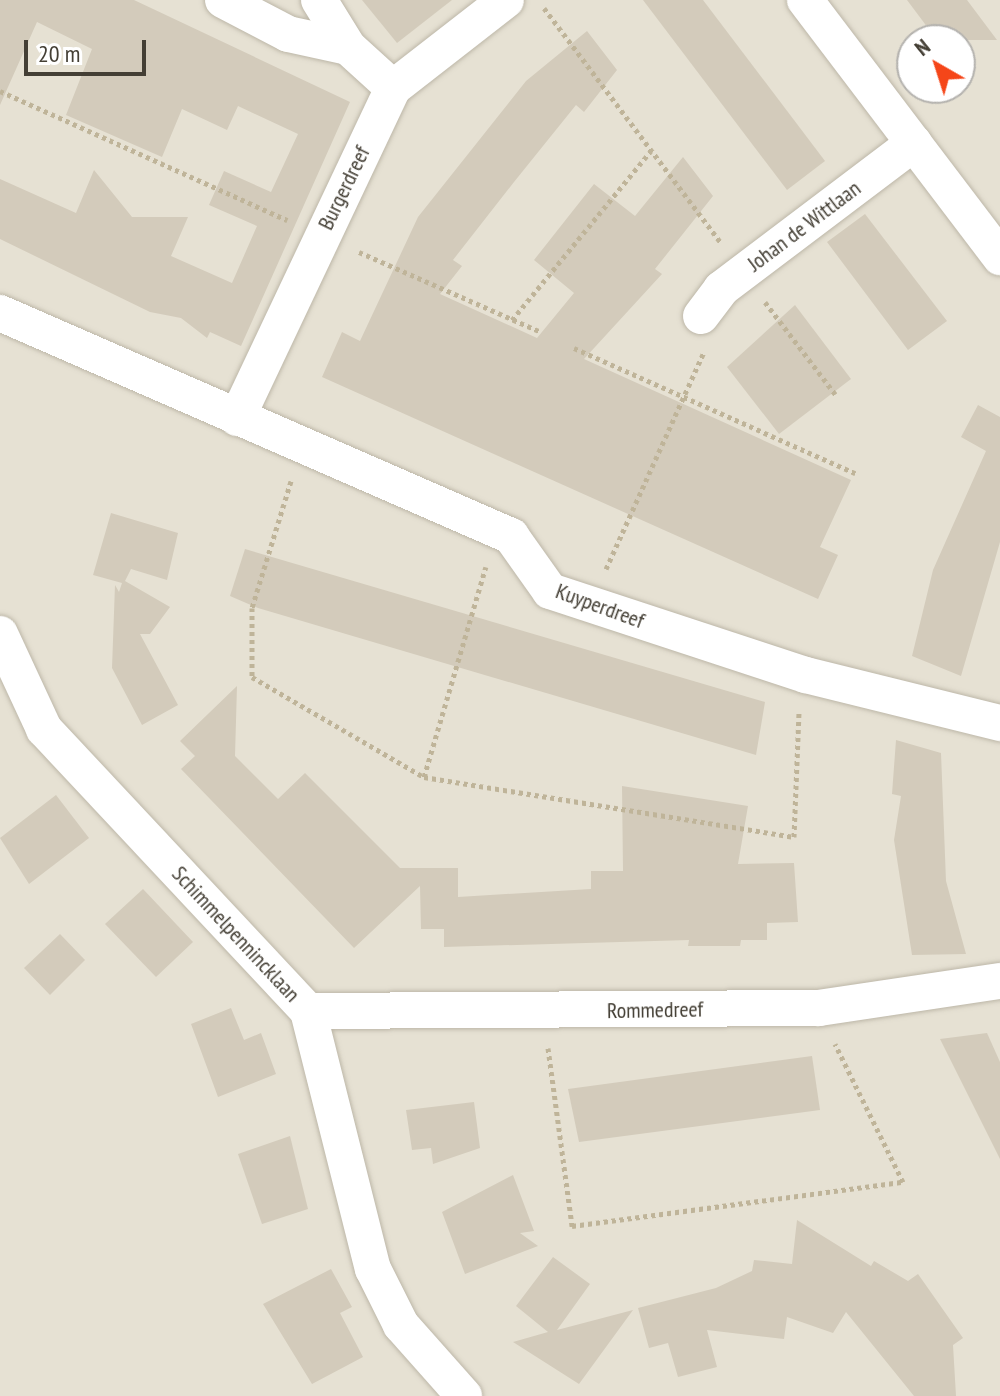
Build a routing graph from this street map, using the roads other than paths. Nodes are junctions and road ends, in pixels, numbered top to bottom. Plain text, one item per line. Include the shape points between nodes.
1 (223, 0) edge
2 (319, 0) edge
3 (506, 0) edge
4 (805, 0) edge
5 (348, 47) junction
6 (393, 88) junction
7 (914, 143) junction
8 (1000, 257) edge
9 (0, 313) edge
10 (701, 316) dead end
11 (237, 418) junction
12 (0, 634) edge
13 (1000, 723) edge
14 (1000, 981) edge
15 (308, 1011) junction
16 (464, 1396) edge

1 - 5 street via 288,34
2 - 5 street
3 - 6 street, Burgerdreef
4 - 7 street
5 - 6 street
6 - 11 street, Burgerdreef
7 - 8 street
7 - 10 street, Johan de Wittlaan via 743,272
9 - 11 street
11 - 13 street, Kuyperdreef via 511,536 550,591 806,675
12 - 15 street, Schimmelpennincklaan via 44,729
14 - 15 street, Rommedreef via 819,1008
15 - 16 street, Schimmelpennincklaan via 373,1269 401,1325

